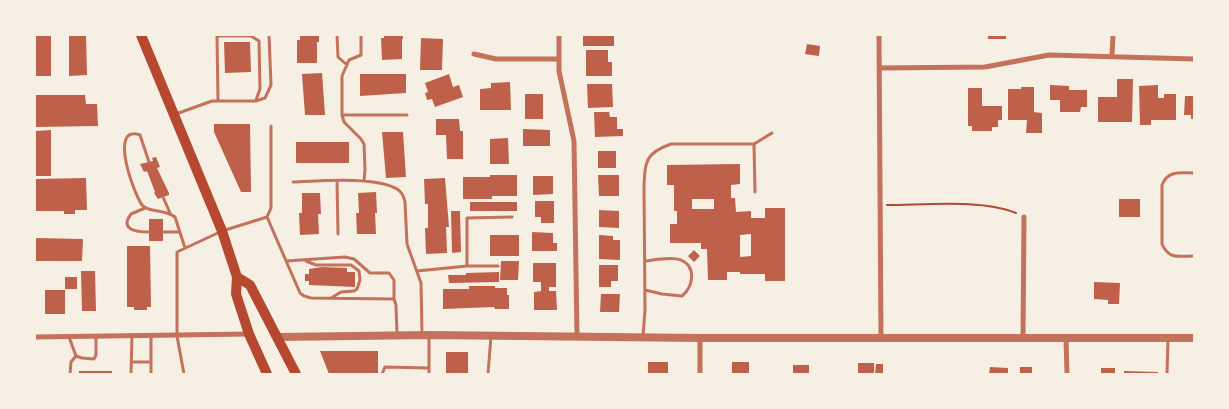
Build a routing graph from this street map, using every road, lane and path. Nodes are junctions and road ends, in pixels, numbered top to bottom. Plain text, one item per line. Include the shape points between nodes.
1 (141, 35) edge
2 (269, 35) edge
3 (337, 35) edge
4 (361, 35) edge
5 (559, 35) edge
6 (878, 35) edge
7 (1113, 35) edge
8 (217, 36) edge
9 (474, 54) dead end
10 (1112, 55) junction
11 (559, 59) junction
12 (1194, 59) edge
13 (347, 66) junction
14 (879, 68) junction
15 (256, 101) junction
16 (218, 102) junction
17 (407, 114) dead end
18 (342, 115) junction
19 (174, 116) junction
20 (271, 126) dead end
21 (772, 133) dead end
22 (754, 144) junction
23 (149, 162) dead end
24 (1194, 172) edge
25 (336, 181) junction
26 (364, 181) junction
27 (293, 182) dead end
28 (755, 192) dead end
29 (163, 197) dead end
30 (880, 205) junction
31 (145, 208) junction
32 (170, 213) junction
33 (1024, 216) joint
34 (267, 217) junction
35 (512, 217) dead end
36 (222, 231) junction
37 (148, 232) dead end
38 (163, 232) dead end
39 (180, 232) junction
40 (338, 234) dead end
41 (185, 248) junction
42 (1194, 256) edge
43 (303, 260) junction
44 (286, 261) junction
45 (645, 261) junction
46 (467, 266) junction
47 (498, 266) dead end
48 (417, 271) junction
49 (237, 277) junction
50 (645, 290) junction
51 (330, 298) junction
52 (394, 299) junction
53 (249, 334) junction
54 (397, 335) junction
55 (426, 335) junction
56 (491, 335) junction
57 (96, 336) junction
58 (132, 336) junction
59 (151, 336) junction
60 (177, 336) junction
61 (576, 336) junction
62 (35, 337) edge
63 (69, 337) junction
64 (278, 337) junction
65 (643, 337) junction
66 (700, 338) junction
67 (881, 338) junction
68 (1023, 338) junction
69 (1066, 338) junction
70 (1168, 338) junction
71 (1194, 338) edge
72 (76, 356) junction
73 (131, 362) junction
74 (151, 362) junction
75 (429, 368) junction
76 (70, 374) edge
77 (131, 374) edge
78 (151, 374) edge
79 (184, 374) edge
80 (267, 374) edge
81 (296, 374) edge
82 (382, 374) edge
83 (429, 374) edge
84 (488, 374) edge
85 (700, 374) edge
86 (1066, 374) edge
87 (1167, 374) edge

1 - 19 main road
2 - 15 lane via 271,85 265,98
3 - 13 lane via 338,57
4 - 13 lane via 361,55 349,60
5 - 11 street
6 - 14 street
7 - 10 street
8 - 15 lane via 251,36 259,41 260,89
8 - 16 lane
9 - 11 street via 496,59
10 - 12 street
10 - 14 street via 1049,55 997,66
11 - 61 street via 574,141
13 - 18 lane via 342,81
14 - 30 street
15 - 16 lane
16 - 19 lane via 212,101
17 - 18 lane
18 - 26 lane via 344,122 364,144
19 - 36 main road
20 - 34 lane via 271,208
21 - 22 lane
22 - 28 lane
22 - 45 lane via 671,144 651,154 645,168
23 - 31 lane via 140,135 128,134 124,140 126,162 134,188
24 - 42 lane via 1170,174 1162,185 1162,244 1171,256
25 - 26 lane
25 - 27 lane
25 - 40 lane
26 - 48 lane via 391,186 403,195 407,244
29 - 32 lane
30 - 33 path via 1004,208
30 - 67 street
31 - 32 lane
31 - 37 lane via 130,214 127,222 133,232
32 - 39 lane via 175,217
33 - 68 street
34 - 36 lane
34 - 44 lane
35 - 46 lane via 467,218
36 - 41 lane
36 - 49 main road
38 - 39 lane
39 - 41 lane
41 - 60 lane via 177,252
43 - 44 lane
43 - 51 lane via 316,265 351,265 359,271 357,289
43 - 52 lane via 345,257 354,259 370,273 389,273 394,280
44 - 51 lane via 300,293
45 - 50 lane
45 - 50 lane via 681,260 689,267 692,276 691,284 682,296
46 - 47 lane
46 - 48 lane
48 - 55 lane
49 - 53 main road via 236,294
49 - 64 main road via 250,285
50 - 65 lane
51 - 52 lane
52 - 54 lane
53 - 60 street
53 - 80 main road
54 - 55 street
54 - 64 street
55 - 56 street
55 - 75 lane
56 - 61 street
56 - 84 lane
57 - 58 street
57 - 63 street
57 - 72 lane via 94,358
58 - 59 street
58 - 73 lane
59 - 60 street
59 - 74 lane
60 - 79 lane
61 - 65 street
62 - 63 street
63 - 72 lane
64 - 81 main road
65 - 66 street
66 - 67 street
66 - 85 street
67 - 68 street
68 - 69 street
69 - 70 street
69 - 86 street
70 - 71 street
70 - 87 lane
72 - 76 lane via 71,362
73 - 74 lane
73 - 77 lane
74 - 78 lane
75 - 82 lane via 386,367
75 - 83 lane

